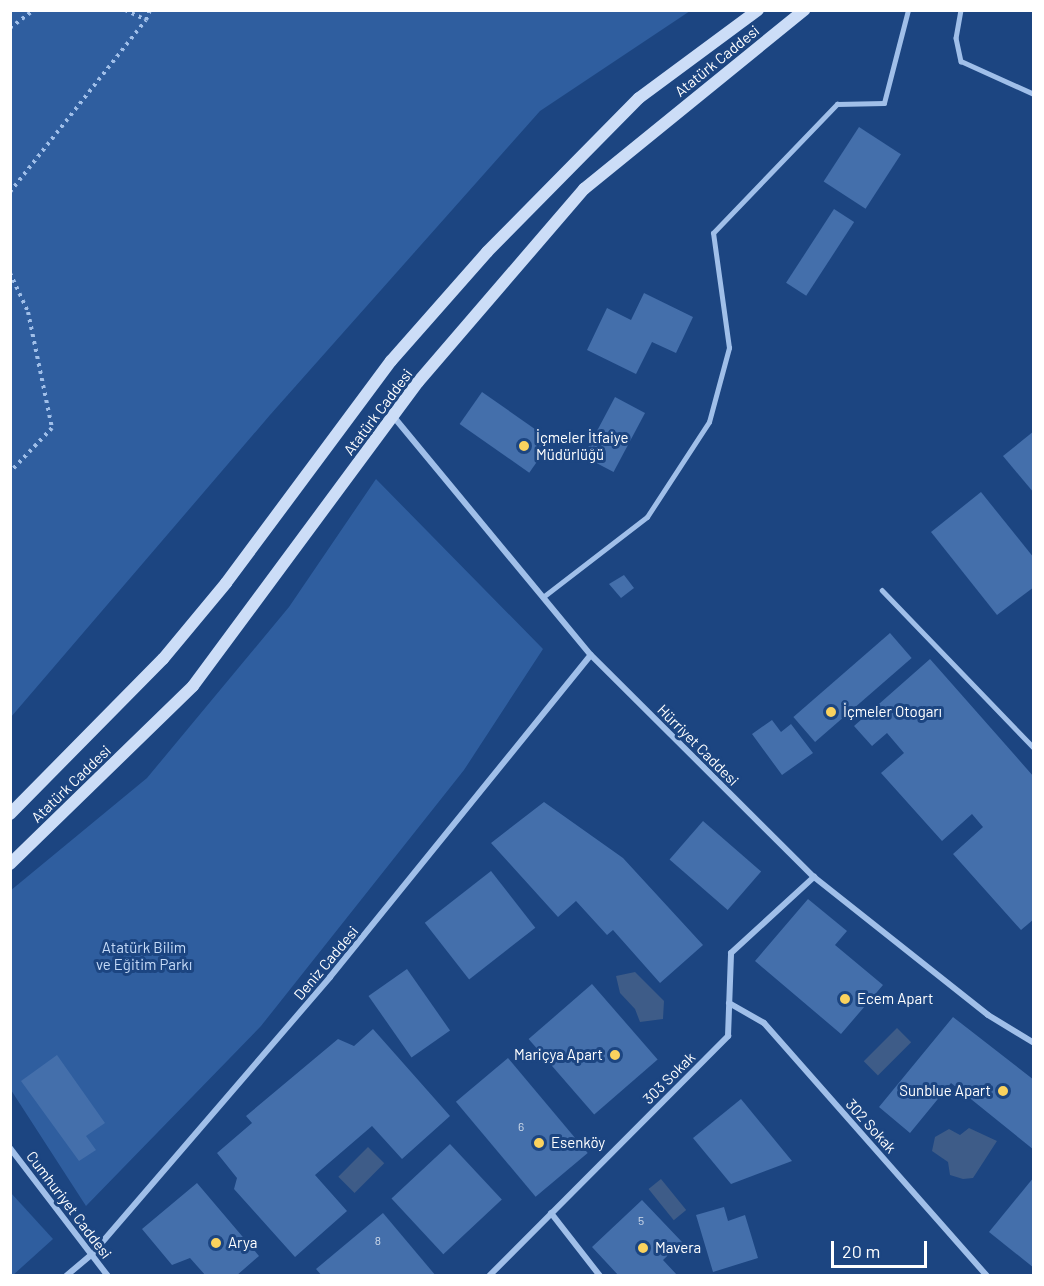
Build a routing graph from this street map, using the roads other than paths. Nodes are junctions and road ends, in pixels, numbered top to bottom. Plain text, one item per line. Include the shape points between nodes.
1 (758, 10) edge
2 (804, 10) edge
3 (908, 10) edge
4 (962, 10) edge
5 (1034, 94) edge
6 (393, 415) junction
7 (882, 590) dead end
8 (543, 597) junction
9 (591, 656) junction
10 (1034, 748) edge
11 (10, 814) edge
12 (10, 864) edge
13 (814, 877) junction
14 (729, 1003) junction
15 (1034, 1043) edge
16 (10, 1148) edge
17 (551, 1213) junction
18 (92, 1254) junction
19 (66, 1275) edge
20 (108, 1275) edge
21 (489, 1275) edge
22 (600, 1275) edge
23 (987, 1275) edge

1 - 11 street, Atatürk Caddesi via 639,98 487,252 391,361 226,583 170,650
2 - 6 street, Atatürk Caddesi via 584,189
3 - 8 lane via 884,103 837,104 713,233 729,348 709,422 647,517
4 - 5 lane via 956,38 962,61
6 - 8 street, Hürriyet Caddesi
6 - 12 street, Atatürk Caddesi via 193,686
7 - 10 lane
8 - 9 street, Hürriyet Caddesi
9 - 13 street, Hürriyet Caddesi
9 - 18 street, Deniz Caddesi via 330,977
13 - 14 street, 303 Sokak via 730,953
13 - 15 street, Hürriyet Caddesi via 988,1015
14 - 17 street, 303 Sokak via 728,1036
14 - 23 street, 302 Sokak via 764,1023
16 - 18 street, Cumhuriyet Caddesi
17 - 21 street, 303 Sokak
17 - 22 street
18 - 19 street, Deniz Caddesi
18 - 20 street, Cumhuriyet Caddesi

